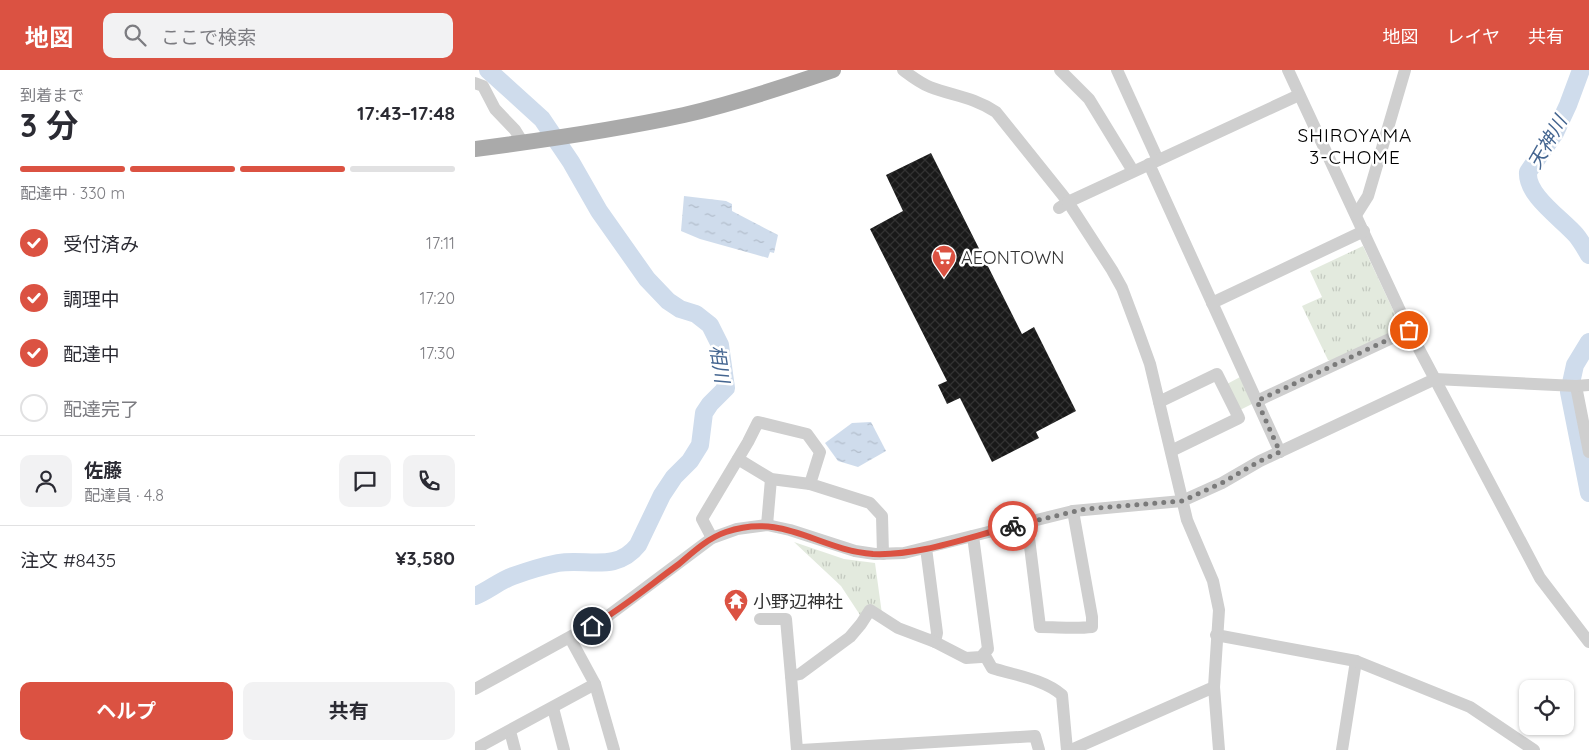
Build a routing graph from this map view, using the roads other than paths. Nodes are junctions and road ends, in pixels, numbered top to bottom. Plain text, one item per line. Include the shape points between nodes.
1 (833, 70) edge
2 (903, 70) edge
3 (1060, 70) edge
4 (1117, 70) edge
5 (1288, 70) edge
6 (1405, 70) edge
7 (475, 83) edge
8 (1299, 94) junction
9 (531, 142) junction
10 (475, 149) edge
11 (1154, 162) junction
12 (1133, 171) junction
13 (1063, 205) junction
14 (1356, 215) junction
15 (1364, 231) junction
16 (1212, 303) junction
17 (1409, 330) junction
18 (1435, 379) junction
19 (1589, 385) edge
20 (1571, 386) junction
21 (1257, 401) junction
22 (1159, 402) junction
23 (1587, 444) edge
24 (1171, 451) junction
25 (1280, 452) junction
26 (738, 460) junction
27 (771, 479) junction
28 (810, 484) junction
29 (1182, 501) junction
30 (1073, 511) junction
31 (1027, 522) junction
32 (767, 525) junction
33 (973, 536) junction
34 (712, 538) junction
35 (926, 548) junction
36 (883, 554) junction
37 (760, 618) dead end
38 (1216, 635) junction
39 (570, 638) junction
40 (935, 642) junction
41 (1589, 642) edge
42 (984, 654) junction
43 (1356, 661) junction
44 (791, 676) junction
45 (595, 684) junction
46 (1214, 687) junction
47 (475, 689) edge
48 (553, 708) junction
49 (510, 731) junction
50 (1520, 746) edge
51 (874, 747) edge
52 (475, 749) edge
53 (515, 750) edge
54 (564, 750) edge
55 (614, 750) edge
56 (797, 750) edge
57 (801, 750) edge
58 (1039, 750) edge
59 (1067, 750) edge
60 (1071, 750) edge
61 (1219, 750) edge
62 (1342, 750) edge
63 (1534, 750) edge

1 - 9 main road via 686,114
2 - 13 street via 930,87 968,97 996,112
3 - 12 street via 1089,99
4 - 11 street
5 - 8 street
6 - 14 street via 1367,196
7 - 9 street via 483,86 495,109
8 - 11 street
8 - 14 street
9 - 10 main road
11 - 12 street
11 - 16 street
12 - 13 street
13 - 22 street via 1122,288
14 - 15 street
15 - 16 street
15 - 17 street
16 - 21 street
17 - 18 street
17 - 21 street
18 - 20 street
18 - 25 street
18 - 41 street via 1540,578
19 - 20 street
20 - 23 street
21 - 25 street
22 - 24 street
22 - 24 street via 1217,374 1239,418
24 - 29 street
25 - 29 street
26 - 27 street
26 - 28 street via 758,422 807,434 820,452
26 - 34 street via 702,519
27 - 28 street
27 - 32 street
28 - 36 street via 870,503 881,516
29 - 30 street
29 - 38 street via 1213,581 1219,610
30 - 31 street
30 - 31 street via 1092,627 1040,627
31 - 33 street
32 - 34 street via 737,529
32 - 36 street via 855,551
33 - 35 street
33 - 42 street via 988,649
34 - 39 street via 608,616
35 - 36 street
35 - 40 street via 937,633
37 - 44 street via 786,619
38 - 43 street
38 - 46 street
39 - 45 street
39 - 47 street
40 - 42 street via 966,658
40 - 44 street via 898,628 870,610 850,637 801,674
42 - 59 street via 992,668 1041,683 1062,695
43 - 50 street via 1469,707
43 - 62 street
44 - 56 street
45 - 48 street
45 - 55 street
46 - 60 street
46 - 61 street
48 - 49 street
48 - 54 street
49 - 52 street
49 - 53 street
50 - 63 street
51 - 57 street
51 - 58 street via 1035,736

